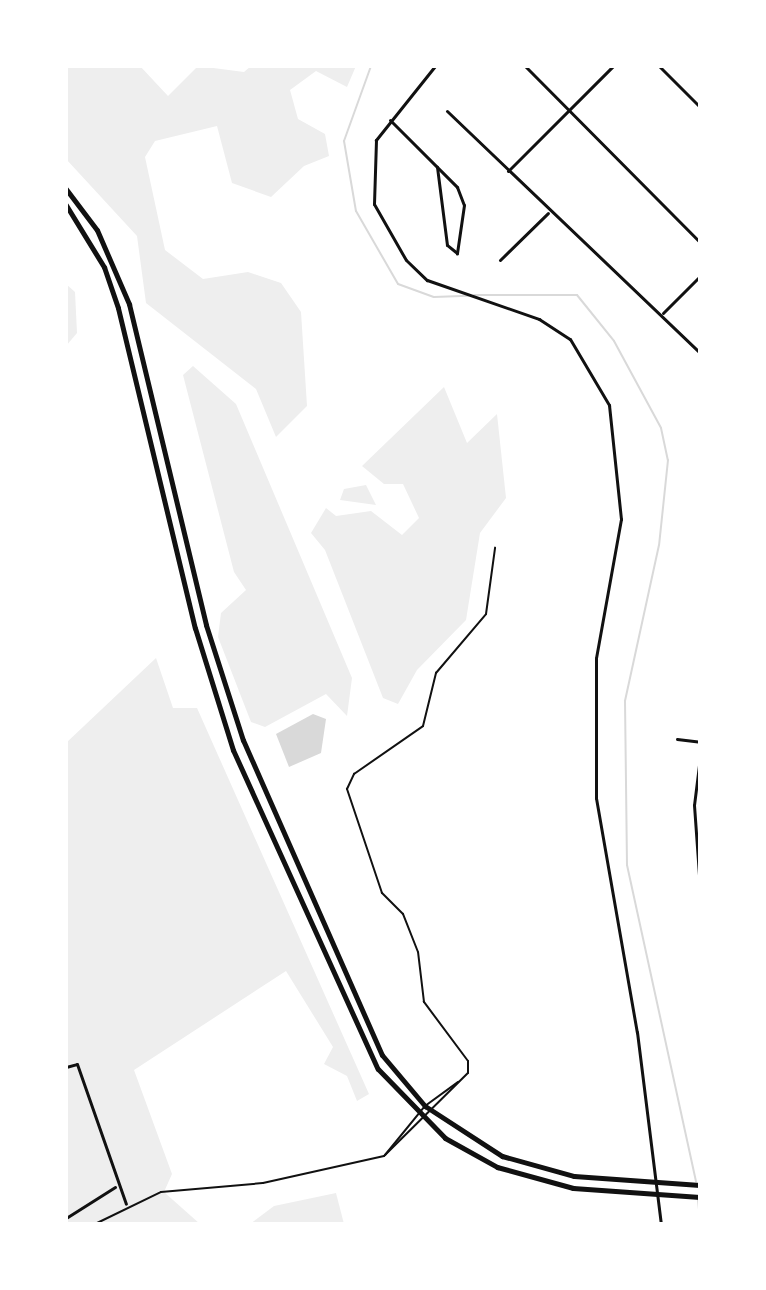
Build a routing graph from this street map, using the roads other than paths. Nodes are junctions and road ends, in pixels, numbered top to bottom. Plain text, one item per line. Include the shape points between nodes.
1 (435, 66) edge
2 (525, 66) edge
3 (613, 66) edge
4 (659, 66) edge
5 (700, 107) edge
6 (570, 110) junction
7 (447, 111) dead end
8 (390, 120) junction
9 (437, 167) junction
10 (508, 172) junction
11 (66, 189) edge
12 (66, 205) edge
13 (548, 213) junction
14 (700, 242) edge
15 (500, 260) dead end
16 (700, 276) edge
17 (663, 313) junction
18 (700, 353) edge
19 (161, 436) junction
20 (149, 439) junction
21 (495, 548) dead end
22 (677, 739) dead end
23 (700, 742) edge
24 (700, 757) edge
25 (269, 801) junction
26 (258, 806) junction
27 (700, 889) edge
28 (66, 1067) edge
29 (459, 1082) junction
30 (425, 1106) junction
31 (434, 1113) junction
32 (417, 1114) junction
33 (425, 1121) junction
34 (384, 1156) junction
35 (700, 1185) edge
36 (115, 1187) junction
37 (700, 1197) edge
38 (126, 1204) junction
39 (66, 1218) edge
40 (95, 1224) edge
41 (661, 1224) edge

1 - 8 street
2 - 6 street
3 - 6 street
4 - 5 street
6 - 10 street
6 - 14 street
7 - 10 street
8 - 9 street
8 - 41 street via 372,155 374,204 406,260 455,295 556,328 583,353 609,405 621,519 596,658 596,798 639,1043
9 - 9 street via 463,200 457,253 447,245
10 - 13 street
11 - 19 main road via 114,262
12 - 20 main road via 104,267
13 - 15 street
13 - 17 street
16 - 17 street
17 - 18 street
19 - 20 main road
19 - 25 main road via 223,685
20 - 26 main road via 212,688
21 - 29 lane via 486,614 436,673 423,726 354,774 347,789 382,893 403,914 418,952 424,1002 468,1061
22 - 23 street
24 - 27 street via 694,805
25 - 26 main road
25 - 30 main road via 367,1027
26 - 32 main road via 356,1032
28 - 36 street via 77,1064
29 - 30 lane
29 - 31 lane
30 - 31 main road
30 - 32 lane
31 - 33 lane
31 - 35 main road via 526,1166
32 - 33 main road
32 - 34 lane
33 - 34 lane
33 - 37 main road via 471,1154 523,1177
34 - 38 lane via 263,1183 161,1192
36 - 38 street
36 - 39 street
38 - 40 lane

